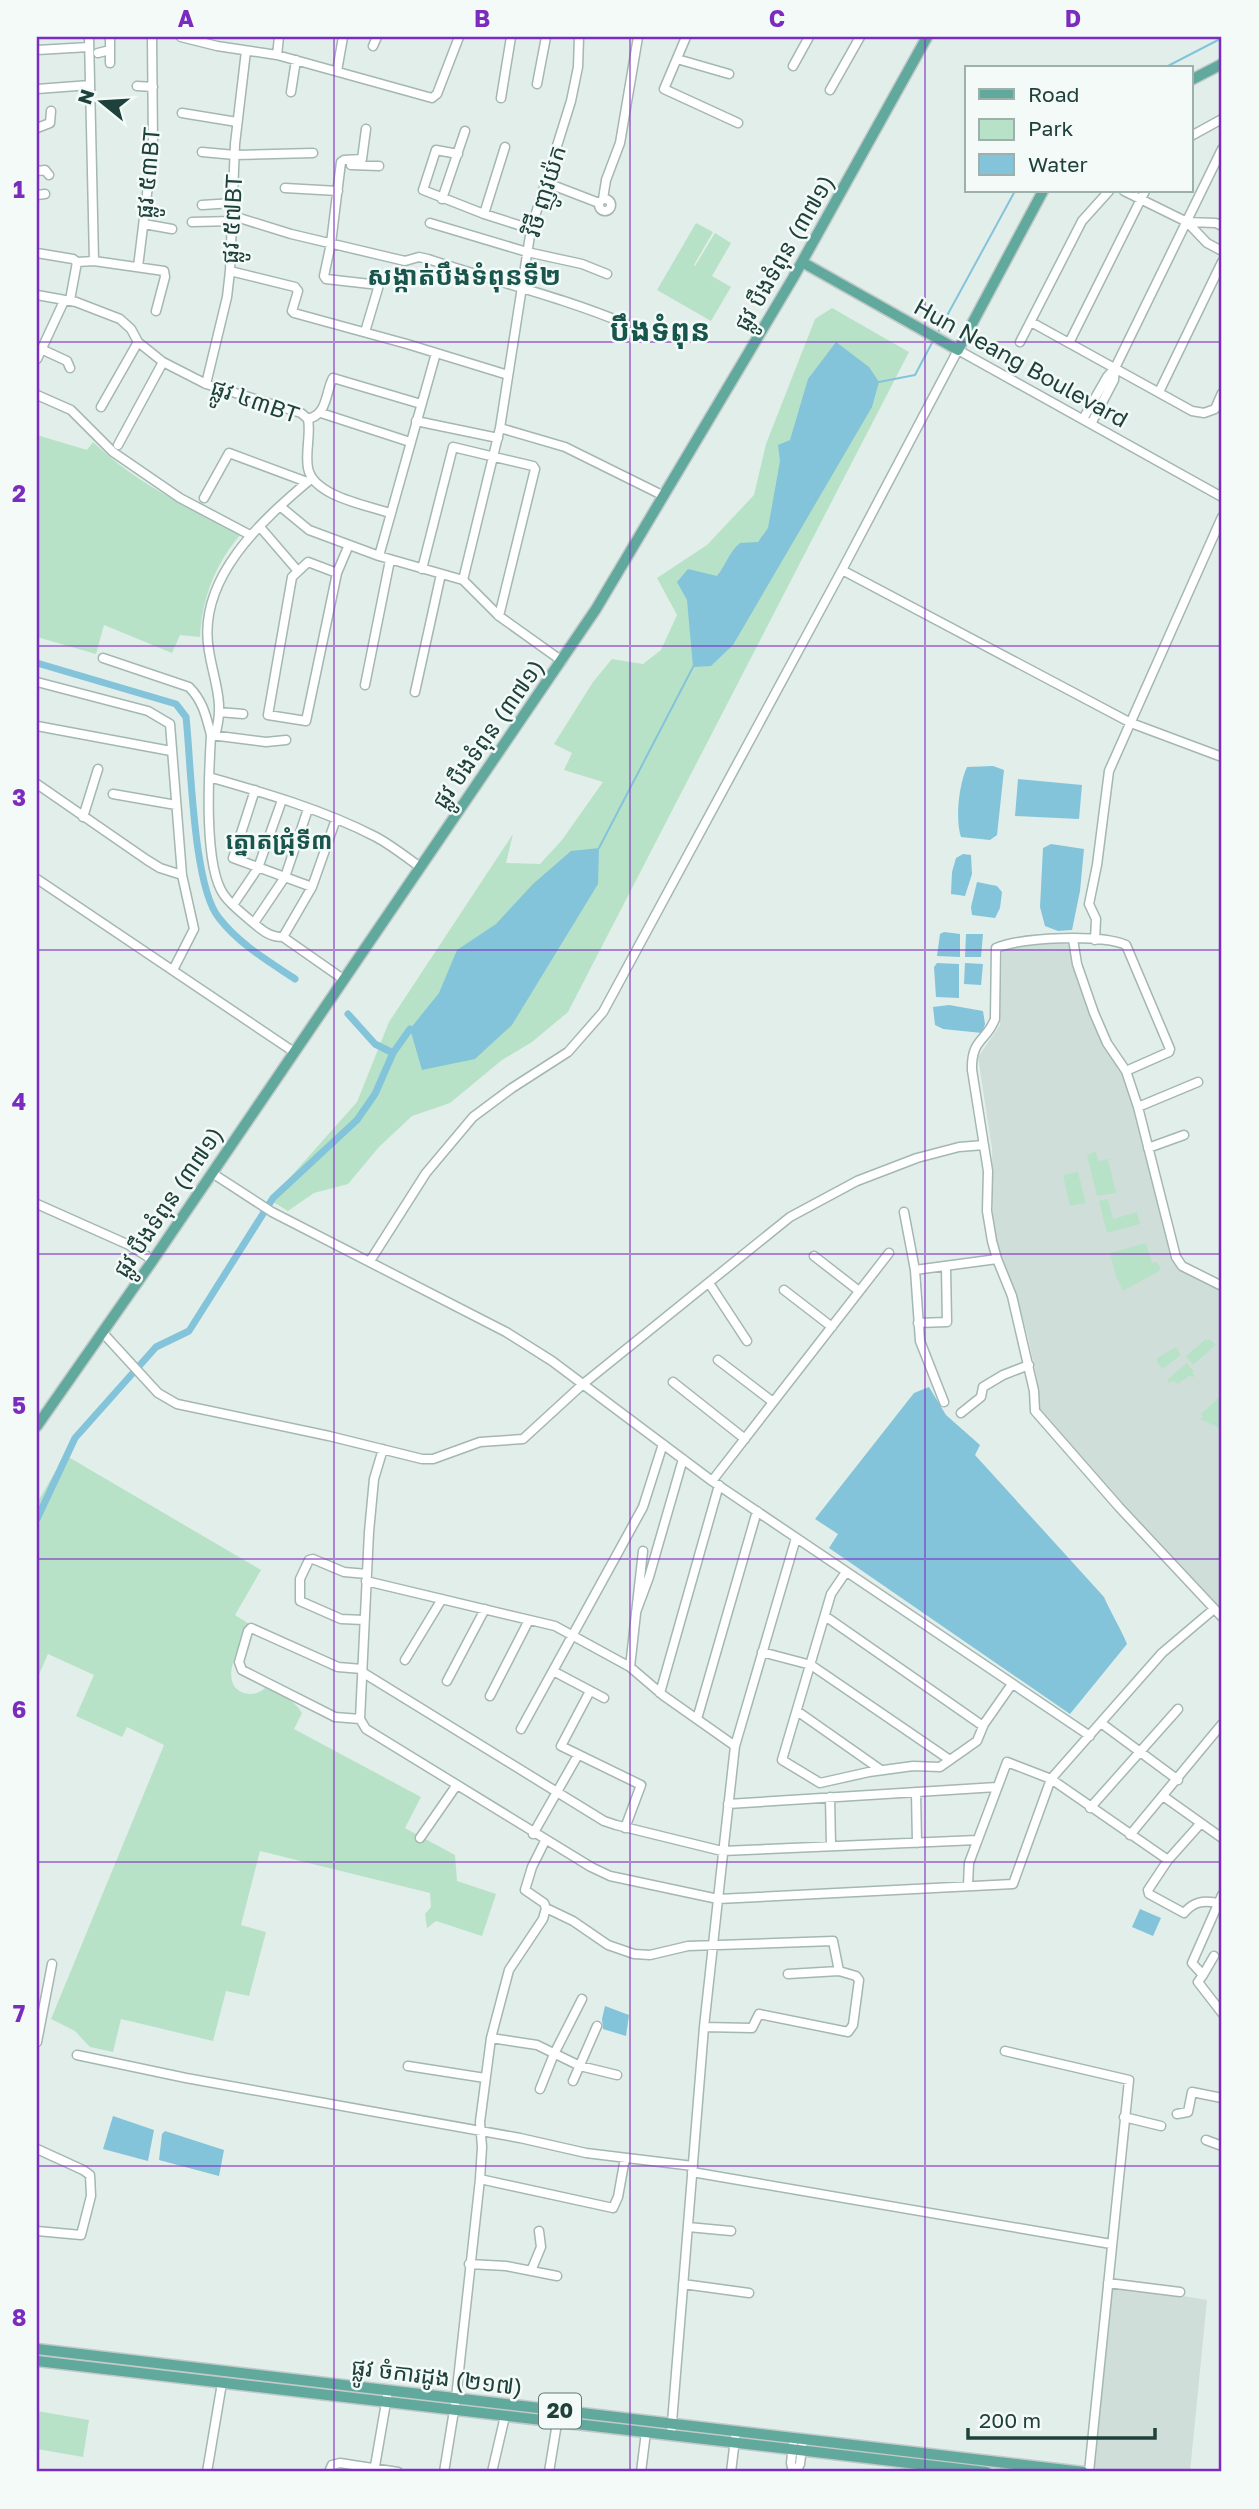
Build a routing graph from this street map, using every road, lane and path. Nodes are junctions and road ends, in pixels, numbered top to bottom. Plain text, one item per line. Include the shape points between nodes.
1 (89, 37) edge
2 (110, 37) edge
3 (152, 37) edge
4 (181, 37) edge
5 (279, 37) edge
6 (343, 37) edge
7 (459, 37) edge
8 (511, 37) edge
9 (546, 37) edge
10 (579, 37) edge
11 (638, 37) edge
12 (686, 37) edge
13 (809, 37) edge
14 (860, 37) edge
15 (927, 37) edge
16 (203, 40) edge
17 (89, 47) junction
18 (37, 50) edge
19 (110, 50) junction
20 (246, 51) junction
21 (98, 53) dead end
22 (277, 55) junction
23 (677, 59) junction
24 (296, 60) junction
25 (110, 63) dead end
26 (1222, 64) edge
27 (793, 66) dead end
28 (337, 71) junction
29 (729, 74) dead end
30 (1192, 79) edge
31 (537, 84) dead end
32 (90, 85) junction
33 (137, 86) dead end
34 (153, 87) junction
35 (37, 89) edge
36 (831, 90) dead end
37 (291, 92) dead end
38 (501, 99) dead end
39 (51, 111) dead end
40 (182, 113) dead end
41 (1222, 119) edge
42 (237, 122) junction
43 (738, 123) dead end
44 (37, 128) edge
45 (366, 129) dead end
46 (465, 131) dead end
47 (1192, 135) edge
48 (505, 147) dead end
49 (1222, 149) edge
50 (202, 152) dead end
51 (313, 153) dead end
52 (458, 154) junction
53 (235, 155) junction
54 (341, 165) junction
55 (379, 166) dead end
56 (37, 171) edge
57 (49, 175) dead end
58 (547, 183) junction
59 (285, 188) dead end
60 (338, 191) junction
61 (1042, 192) edge
62 (1108, 192) edge
63 (1143, 195) edge
64 (442, 199) junction
65 (233, 203) junction
66 (202, 205) dead end
67 (484, 214) junction
68 (233, 218) junction
69 (192, 222) dead end
70 (1187, 222) junction
71 (430, 223) dead end
72 (144, 224) junction
73 (1222, 226) edge
74 (172, 229) dead end
75 (531, 229) junction
76 (331, 243) junction
77 (1222, 251) edge
78 (527, 252) junction
79 (37, 253) edge
80 (94, 261) junction
81 (77, 262) junction
82 (802, 262) junction
83 (1222, 262) edge
84 (138, 267) junction
85 (230, 271) junction
86 (607, 274) dead end
87 (521, 290) junction
88 (37, 295) edge
89 (67, 301) junction
90 (156, 311) dead end
91 (1031, 322) junction
92 (626, 324) dead end
93 (365, 332) junction
94 (138, 342) junction
95 (1020, 342) dead end
96 (1069, 343) junction
97 (41, 349) junction
98 (958, 350) junction
99 (436, 353) junction
100 (37, 359) edge
101 (163, 362) junction
102 (70, 368) dead end
103 (1115, 368) junction
104 (508, 375) junction
105 (206, 384) junction
106 (1159, 393) junction
107 (1222, 393) edge
108 (37, 395) edge
109 (421, 404) junction
110 (101, 407) dead end
111 (321, 413) junction
112 (308, 419) junction
113 (416, 421) junction
114 (1087, 421) junction
115 (500, 428) junction
116 (498, 438) junction
117 (410, 442) junction
118 (118, 445) dead end
119 (494, 457) junction
120 (309, 480) junction
121 (664, 496) junction
122 (1222, 497) edge
123 (204, 498) dead end
124 (281, 507) junction
125 (390, 513) junction
126 (1222, 517) edge
127 (260, 527) junction
128 (250, 535) junction
129 (348, 547) junction
130 (379, 556) junction
131 (390, 560) junction
132 (422, 569) junction
133 (297, 570) junction
134 (842, 570) junction
135 (337, 573) junction
136 (441, 574) junction
137 (463, 580) junction
138 (499, 616) junction
139 (103, 658) dead end
140 (562, 661) junction
141 (37, 682) edge
142 (365, 685) dead end
143 (415, 692) dead end
144 (219, 712) junction
145 (243, 715) dead end
146 (1131, 723) junction
147 (37, 726) edge
148 (213, 735) junction
149 (286, 740) dead end
150 (171, 751) junction
151 (1222, 757) edge
152 (98, 769) dead end
153 (209, 778) junction
154 (37, 784) edge
155 (255, 790) junction
156 (113, 794) dead end
157 (282, 800) junction
158 (176, 805) junction
159 (308, 809) junction
160 (83, 817) junction
161 (336, 819) junction
162 (420, 867) junction
163 (258, 868) junction
164 (183, 875) junction
165 (285, 877) junction
166 (37, 879) edge
167 (312, 887) junction
168 (233, 905) junction
169 (254, 923) junction
170 (283, 937) junction
171 (1073, 939) junction
172 (1095, 940) junction
173 (173, 970) junction
174 (343, 979) junction
175 (294, 1052) junction
176 (1126, 1071) junction
177 (1198, 1082) dead end
178 (1138, 1107) junction
179 (1184, 1135) dead end
180 (984, 1145) junction
181 (1148, 1148) junction
182 (212, 1173) junction
183 (37, 1204) edge
184 (904, 1212) dead end
185 (888, 1253) dead end
186 (814, 1256) dead end
187 (153, 1259) junction
188 (997, 1259) junction
189 (370, 1261) junction
190 (946, 1268) junction
191 (915, 1270) junction
192 (709, 1283) junction
193 (1222, 1286) edge
194 (784, 1290) dead end
195 (859, 1291) junction
196 (918, 1323) junction
197 (832, 1327) junction
198 (102, 1332) junction
199 (747, 1341) dead end
200 (718, 1360) dead end
201 (1029, 1365) junction
202 (673, 1382) dead end
203 (583, 1384) junction
204 (774, 1402) junction
205 (944, 1402) dead end
206 (961, 1413) dead end
207 (37, 1426) edge
208 (745, 1439) junction
209 (663, 1444) junction
210 (383, 1449) junction
211 (683, 1459) junction
212 (716, 1483) junction
213 (757, 1511) junction
214 (796, 1538) junction
215 (643, 1551) dead end
216 (846, 1572) junction
217 (366, 1577) junction
218 (442, 1599) junction
219 (485, 1609) junction
220 (1214, 1609) junction
221 (636, 1612) junction
222 (825, 1616) junction
223 (1222, 1617) edge
224 (364, 1620) junction
225 (528, 1620) junction
226 (573, 1635) junction
227 (762, 1652) junction
228 (405, 1660) dead end
229 (811, 1665) junction
230 (630, 1667) junction
231 (362, 1671) junction
232 (553, 1671) junction
233 (447, 1681) dead end
234 (1012, 1684) junction
235 (590, 1691) junction
236 (660, 1693) junction
237 (490, 1696) dead end
238 (604, 1698) dead end
239 (1178, 1709) dead end
240 (797, 1711) junction
241 (360, 1719) junction
242 (697, 1719) junction
243 (1101, 1723) junction
244 (1222, 1724) edge
245 (984, 1726) junction
246 (521, 1729) dead end
247 (1090, 1736) junction
248 (735, 1746) junction
249 (1139, 1754) junction
250 (579, 1755) junction
251 (950, 1760) junction
252 (881, 1770) junction
253 (1051, 1779) junction
254 (1178, 1780) junction
255 (456, 1786) junction
256 (997, 1787) junction
257 (916, 1792) junction
258 (557, 1793) junction
259 (830, 1797) junction
260 (1163, 1797) junction
261 (728, 1804) junction
262 (1090, 1808) junction
263 (1201, 1823) junction
264 (625, 1828) junction
265 (533, 1834) junction
266 (1130, 1835) junction
267 (420, 1838) dead end
268 (1222, 1838) edge
269 (978, 1840) junction
270 (545, 1841) junction
271 (917, 1843) junction
272 (831, 1846) junction
273 (722, 1851) junction
274 (1168, 1860) junction
275 (968, 1885) junction
276 (718, 1899) junction
277 (1219, 1899) edge
278 (546, 1908) junction
279 (712, 1946) junction
280 (1214, 1956) dead end
281 (52, 1964) dead end
282 (839, 1971) junction
283 (788, 1973) dead end
284 (1203, 1975) junction
285 (582, 1999) dead end
286 (1222, 2013) edge
287 (597, 2026) dead end
288 (704, 2027) junction
289 (491, 2038) junction
290 (37, 2042) edge
291 (1005, 2050) dead end
292 (554, 2054) junction
293 (77, 2055) dead end
294 (408, 2066) dead end
295 (580, 2066) junction
296 (617, 2075) dead end
297 (485, 2078) junction
298 (573, 2081) dead end
299 (540, 2089) dead end
300 (1222, 2098) edge
301 (1177, 2114) dead end
302 (1124, 2117) junction
303 (1161, 2126) dead end
304 (480, 2133) junction
305 (1206, 2140) dead end
306 (1222, 2146) edge
307 (37, 2149) edge
308 (625, 2158) junction
309 (693, 2169) junction
310 (480, 2179) junction
311 (688, 2227) junction
312 (37, 2231) edge
313 (539, 2231) dead end
314 (731, 2231) dead end
315 (1111, 2244) junction
316 (469, 2264) junction
317 (531, 2272) junction
318 (557, 2276) dead end
319 (1108, 2283) junction
320 (683, 2284) junction
321 (749, 2292) dead end
322 (1180, 2292) dead end
323 (37, 2349) edge
324 (37, 2361) edge
325 (222, 2383) junction
326 (388, 2390) junction
327 (456, 2398) junction
328 (386, 2402) junction
329 (454, 2410) junction
330 (559, 2411) junction
331 (505, 2416) junction
332 (557, 2422) junction
333 (672, 2424) junction
334 (736, 2431) junction
335 (646, 2432) junction
336 (671, 2435) junction
337 (798, 2439) junction
338 (734, 2443) junction
339 (797, 2450) junction
340 (374, 2470) edge
341 (207, 2472) edge
342 (329, 2472) edge
343 (398, 2472) edge
344 (444, 2472) edge
345 (492, 2472) edge
346 (549, 2472) edge
347 (641, 2472) edge
348 (731, 2472) edge
349 (794, 2472) edge
350 (986, 2472) edge
351 (1083, 2472) edge
352 (1089, 2472) edge

1 - 17 street
2 - 19 street
3 - 34 street, ផ្លូវ ៥៣BT
4 - 16 street
5 - 22 street
6 - 28 street
7 - 28 street via 435,97
8 - 38 street
9 - 31 street
10 - 58 street, វិថី ញូវយ៉ក via 576,80
11 - 58 street via 620,143 601,201
12 - 23 street
13 - 27 street
14 - 36 street
15 - 82 main road, ផ្លូវ បឹងទំពុន (៣៧១)
16 - 20 street
17 - 18 street
17 - 32 street
19 - 21 street
19 - 25 street
20 - 22 street
20 - 42 street, ផ្លូវ ៥៧BT
22 - 24 street
23 - 29 street
23 - 43 street via 664,89
24 - 28 street
24 - 37 street
26 - 30 main road
32 - 35 street
32 - 80 street
33 - 34 street
34 - 72 street, ផ្លូវ ៥៣BT via 153,145
39 - 44 street via 50,123
40 - 42 street
41 - 47 street
42 - 53 street, ផ្លូវ ៥៧BT
45 - 54 street via 362,159 344,160
46 - 52 street
48 - 67 street
49 - 70 street
50 - 53 street
51 - 53 street
52 - 64 street
52 - 64 street via 435,152 423,190
53 - 65 street, ផ្លូវ ៥៧BT
54 - 55 street
54 - 60 street
56 - 57 street
58 - 75 street, វិថី ញូវយ៉ក
59 - 60 street
60 - 76 street
61 - 98 main road
62 - 91 street via 1082,221
63 - 70 street
63 - 96 street
64 - 67 street
65 - 66 street
65 - 68 street, ផ្លូវ ៥៧BT
67 - 75 street
68 - 69 street
68 - 76 street
68 - 85 street, ផ្លូវ ៥៧BT
70 - 73 street
70 - 77 street
70 - 103 street
71 - 78 street
72 - 74 street
72 - 84 street, ផ្លូវ ៥៣BT
75 - 78 street, វិថី ញូវយ៉ក
76 - 87 street via 405,261 428,258
76 - 93 street via 324,278 379,285
78 - 86 street
78 - 87 street, វិថី ញូវយ៉ក
79 - 81 street
80 - 81 street
80 - 84 street
81 - 89 street
82 - 98 main road, Hun Neang Boulevard
82 - 121 main road, ផ្លូវ បឹងទំពុន (៣៧១)
83 - 106 street
84 - 90 street via 166,273
85 - 93 street via 295,287 294,313
85 - 105 street, ផ្លូវ ៥៧BT
87 - 92 street via 576,304
87 - 104 street, វិថី ញូវយ៉ក
88 - 89 street, ផ្លូវ ៤៣BT
89 - 94 street, ផ្លូវ ៤៣BT via 120,318
89 - 97 street
91 - 95 street
91 - 96 street
93 - 99 street
94 - 101 street, ផ្លូវ ៤៣BT
94 - 110 street
96 - 103 street
97 - 100 street
97 - 102 street via 67,360
98 - 114 street, Hun Neang Boulevard
98 - 134 street
99 - 104 street
99 - 109 street
101 - 105 street, ផ្លូវ ៤៣BT
101 - 118 street
103 - 106 street
103 - 114 street
104 - 115 street, វិថី ញូវយ៉ក
105 - 112 street, ផ្លូវ ៤៣BT
106 - 107 street via 1204,413 1215,409
108 - 128 street via 71,410 113,452 180,498
109 - 111 street via 333,378
109 - 113 street
111 - 112 street
111 - 117 street
112 - 120 street, ផ្លូវ ៤៣BT
113 - 116 street
113 - 117 street
114 - 122 street, Hun Neang Boulevard
115 - 116 street, វិថី ញូវយ៉ក
115 - 121 street via 565,447
116 - 119 street, វិថី ញូវយ៉ក
117 - 125 street
119 - 132 street via 453,447
119 - 137 street, វិថី ញូវយ៉ក
119 - 138 street via 535,469
120 - 123 street via 231,453
120 - 124 street
120 - 125 street via 321,489
121 - 140 main road, ផ្លូវ បឹងទំពុន (៣៧១)
124 - 127 street
124 - 129 street via 309,530
125 - 130 street
126 - 146 street
127 - 128 street
127 - 133 street
128 - 144 street via 234,555 209,613 209,650
129 - 130 street
129 - 135 street
130 - 131 street
131 - 132 street
131 - 142 street
132 - 136 street
133 - 135 street via 310,562
133 - 135 street via 291,579 267,714 304,722
134 - 146 street
134 - 189 street via 603,1012 568,1052 473,1117 426,1173
136 - 137 street
136 - 143 street
137 - 138 street
138 - 140 street
139 - 148 street via 189,687 204,709
140 - 162 main road, ផ្លូវ បឹងទំពុន (៣៧១)
141 - 150 street via 148,711 170,724
144 - 145 street
144 - 148 street
146 - 151 street
146 - 172 street via 1109,771 1089,904 1096,919
147 - 150 street
148 - 149 street
148 - 153 street
150 - 158 street
152 - 160 street
153 - 155 street
153 - 168 street via 215,871 223,894
154 - 160 street
155 - 157 street
155 - 163 street via 233,854 235,861
156 - 158 street
157 - 159 street
157 - 163 street
158 - 164 street
159 - 161 street
159 - 165 street
160 - 164 street via 160,868
161 - 162 street via 378,838
161 - 167 street
162 - 174 main road, ផ្លូវ បឹងទំពុន (៣៧១)
163 - 165 street
163 - 168 street
164 - 173 street via 194,929
165 - 167 street
165 - 169 street
166 - 173 street
167 - 170 street
168 - 169 street
169 - 170 street via 271,937
170 - 174 street
171 - 172 street
171 - 176 street via 1098,1023
171 - 180 street via 1011,942 996,948 995,1019 975,1045 972,1059
172 - 176 street via 1128,948 1170,1049
173 - 175 street
174 - 175 main road, ផ្លូវ បឹងទំពុន (៣៧១)
175 - 182 main road, ផ្លូវ បឹងទំពុន (៣៧១)
176 - 178 street
177 - 178 street
178 - 181 street
179 - 181 street
180 - 188 street via 987,1211
180 - 192 street via 917,1158 857,1181 790,1217
181 - 193 street via 1176,1257 1182,1266
182 - 187 main road, ផ្លូវ បឹងទំពុន (៣៧១)
182 - 189 street via 272,1212
183 - 187 street
184 - 191 street
185 - 195 street
186 - 195 street
187 - 198 main road, ផ្លូវ បឹងទំពុន (៣៧១)
188 - 190 street
188 - 201 street via 1012,1296
189 - 203 street via 506,1332
190 - 191 street
190 - 196 street via 947,1322
191 - 196 street
192 - 199 street
192 - 203 street
194 - 197 street
195 - 197 street
196 - 205 street via 926,1360
197 - 204 street
198 - 207 main road, ផ្លូវ បឹងទំពុន (៣៧១)
198 - 210 street via 145,1380 172,1402
200 - 204 street
201 - 206 street via 983,1387 981,1397
201 - 220 street via 1035,1411
202 - 208 street
203 - 209 street
203 - 210 street via 523,1439 480,1442 428,1460
204 - 208 street
208 - 212 street
209 - 211 street
209 - 226 street via 643,1507
210 - 217 street via 374,1479
211 - 212 street
211 - 221 street
212 - 213 street
212 - 236 street
213 - 214 street
213 - 242 street
214 - 216 street
214 - 227 street
215 - 221 street
216 - 222 street via 831,1594
216 - 234 street
217 - 218 street
217 - 224 street
217 - 224 street via 313,1559 300,1579 300,1601 341,1619
218 - 219 street
218 - 228 street
219 - 225 street
219 - 233 street
220 - 223 street
220 - 243 street via 1162,1653
221 - 230 street
222 - 229 street
222 - 245 street
224 - 231 street
225 - 226 street
225 - 237 street
226 - 230 street
226 - 232 street
227 - 229 street
227 - 248 street
229 - 240 street
229 - 251 street
230 - 236 street
231 - 241 street
231 - 241 street via 338,1667 251,1628 239,1662 242,1670 335,1717
231 - 258 street
232 - 235 street
232 - 246 street
234 - 245 street
234 - 247 street
235 - 238 street
235 - 250 street via 561,1746
236 - 242 street
239 - 249 street
240 - 252 street
240 - 252 street via 782,1760 820,1783
241 - 255 street via 372,1734
242 - 248 street
243 - 247 street
243 - 249 street
244 - 254 street
245 - 251 street via 977,1741
247 - 253 street
248 - 261 street
249 - 254 street
249 - 262 street
250 - 258 street
250 - 264 street via 641,1786
251 - 252 street via 940,1767
253 - 256 street via 1007,1762
253 - 262 street
253 - 275 street via 1013,1884
254 - 260 street
255 - 265 street
255 - 267 street
256 - 257 street
256 - 269 street
257 - 259 street
257 - 271 street
258 - 264 street
258 - 265 street
259 - 261 street
259 - 272 street
260 - 263 street
260 - 266 street
261 - 273 street
262 - 266 street
263 - 268 street
263 - 274 street
264 - 273 street
265 - 270 street
266 - 274 street
269 - 271 street
269 - 275 street via 969,1863
270 - 276 street via 610,1876
270 - 278 street via 525,1890
271 - 272 street
272 - 273 street
273 - 276 street
274 - 277 street via 1148,1890 1151,1898 1184,1913 1199,1902
275 - 276 street
276 - 279 street
277 - 284 street via 1192,1963
278 - 279 street via 608,1945 634,1954
278 - 289 street via 509,1970
279 - 282 street via 833,1941
279 - 288 street
280 - 284 street
281 - 290 street
282 - 283 street
282 - 288 street via 859,1980 848,2032 759,2014 752,2028
284 - 286 street via 1198,1982
285 - 292 street
287 - 295 street
288 - 309 street
289 - 292 street via 537,2045
289 - 297 street
291 - 302 street via 1129,2080
292 - 295 street
292 - 299 street
293 - 304 street
294 - 297 street
295 - 296 street
295 - 298 street
297 - 304 street
300 - 301 street via 1192,2092 1188,2112
302 - 303 street
302 - 315 street
304 - 308 street
304 - 310 street
305 - 306 street
307 - 312 street via 83,2170 92,2182 81,2235
308 - 309 street
308 - 310 street via 613,2208
309 - 311 street
309 - 315 street
310 - 316 street
311 - 314 street
311 - 320 street
313 - 317 street via 541,2247
315 - 319 street
316 - 317 street
316 - 327 street
317 - 318 street
319 - 322 street
319 - 352 street
320 - 321 street
320 - 333 street
323 - 326 main road, ផ្លូវ ចំការដូង (២១៧) / 20
324 - 325 main road, ផ្លូវ ចំការដូង (២១៧) / 20
325 - 328 main road, ផ្លូវ ចំការដូង (២១៧) / 20
325 - 341 street
326 - 327 main road, ផ្លូវ ចំការដូង (២១៧) / 20
326 - 328 street
327 - 329 street
327 - 330 main road, ផ្លូវ ចំការដូង (២១៧) / 20
328 - 329 main road, ផ្លូវ ចំការដូង (២១៧) / 20
328 - 340 street
329 - 331 main road, ផ្លូវ ចំការដូង (២១៧) / 20
329 - 344 street
330 - 332 street
330 - 333 main road, ផ្លូវ ចំការដូង (២១៧) / 20
331 - 332 main road, ផ្លូវ ចំការដូង (២១៧) / 20
331 - 345 street
332 - 335 main road, ផ្លូវ ចំការដូង (២១៧) / 20
332 - 346 street
333 - 334 main road, ផ្លូវ ចំការដូង (២១៧) / 20
333 - 336 street
334 - 337 main road, ផ្លូវ ចំការដូង (២១៧) / 20
334 - 338 street
335 - 336 main road, ផ្លូវ ចំការដូង (២១៧) / 20
335 - 347 street
336 - 338 main road, ផ្លូវ ចំការដូង (២១៧) / 20
337 - 339 street
337 - 351 main road, ផ្លូវ ចំការដូង (២១៧) / 20
338 - 339 main road, ផ្លូវ ចំការដូង (២១៧) / 20
338 - 348 street
339 - 349 street via 791,2463
339 - 350 main road, ផ្លូវ ចំការដូង (២១៧) / 20
340 - 342 street via 340,2463 332,2465
340 - 343 street

